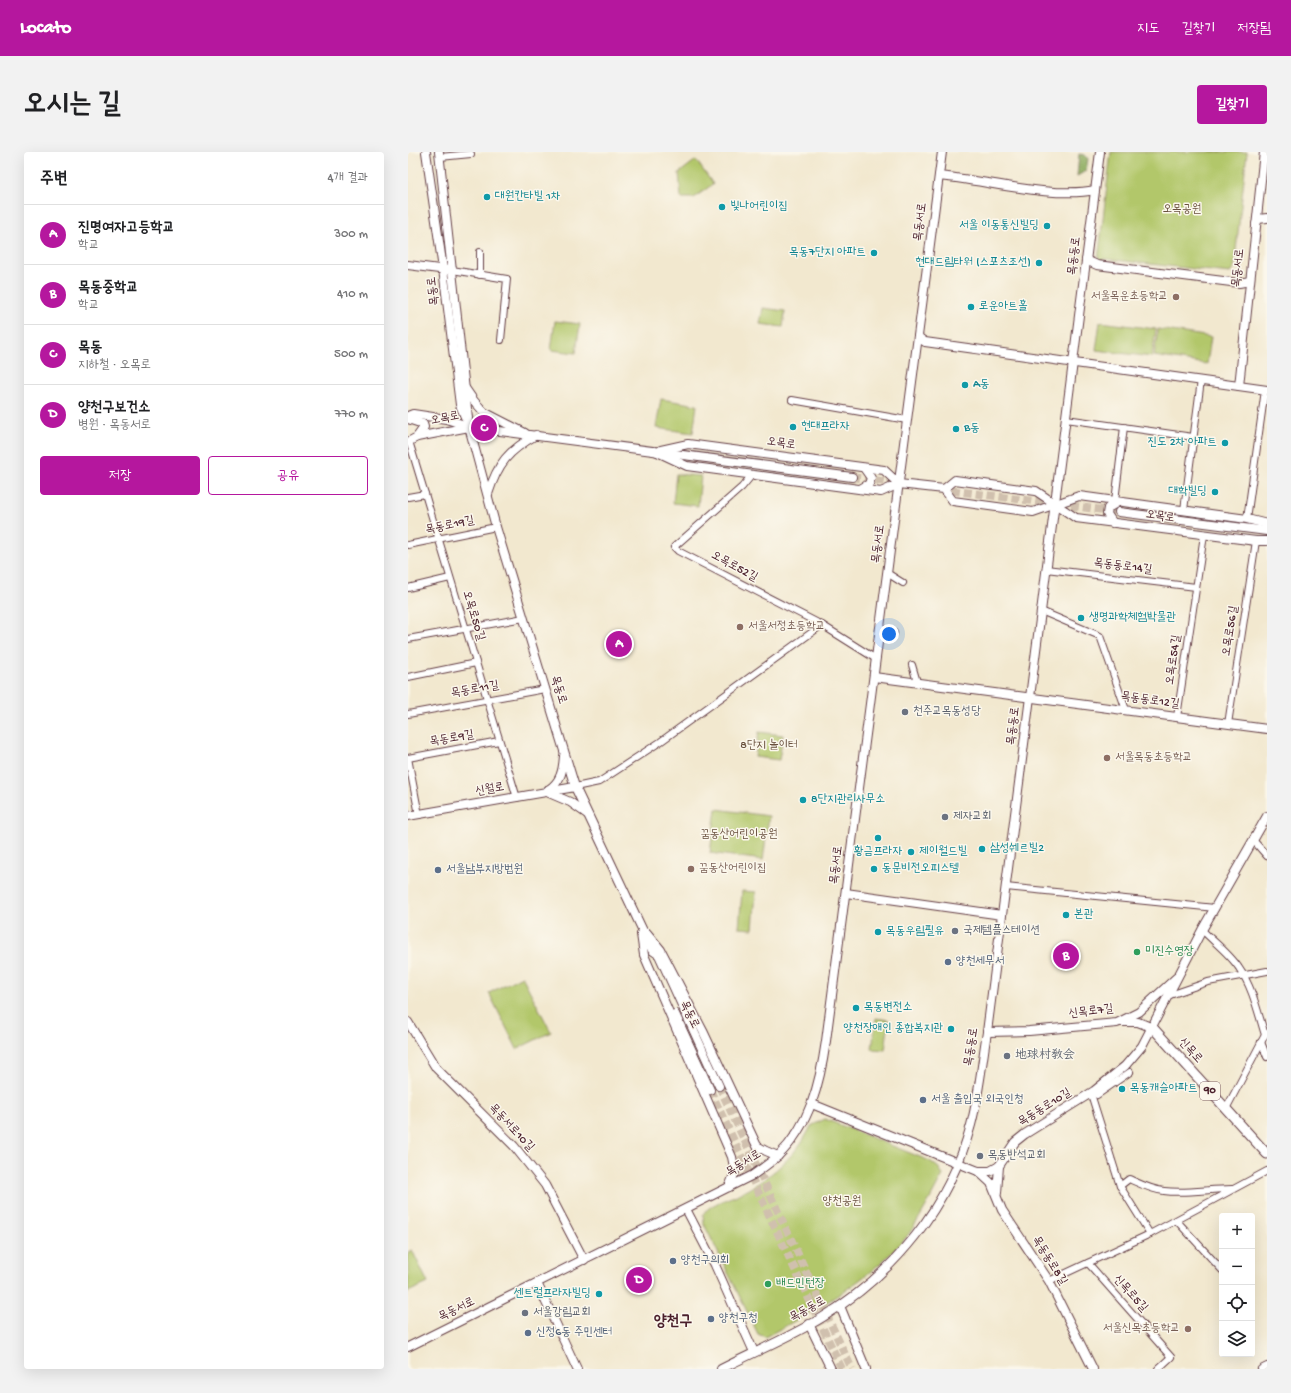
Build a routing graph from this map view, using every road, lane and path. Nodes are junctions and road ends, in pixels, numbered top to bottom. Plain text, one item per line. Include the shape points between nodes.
1 (426, 152) edge
2 (942, 152) edge
3 (1100, 152) edge
4 (1264, 152) edge
5 (440, 154) edge
6 (471, 154) dead end
7 (939, 176) junction
8 (1095, 190) junction
9 (1267, 218) edge
10 (1256, 224) junction
11 (480, 252) dead end
12 (1086, 260) junction
13 (408, 265) edge
14 (444, 269) junction
15 (452, 270) junction
16 (480, 275) junction
17 (1250, 281) junction
18 (918, 337) junction
19 (501, 340) dead end
20 (1073, 363) junction
21 (1201, 380) junction
22 (463, 385) junction
23 (1239, 386) junction
24 (1266, 390) edge
25 (792, 400) dead end
26 (408, 417) edge
27 (1066, 419) junction
28 (907, 420) junction
29 (469, 427) junction
30 (1124, 427) junction
31 (527, 434) junction
32 (536, 436) junction
33 (1193, 437) junction
34 (411, 440) edge
35 (655, 451) junction
36 (864, 468) junction
37 (752, 475) junction
38 (852, 478) tunnel mouth
39 (899, 484) junction
40 (859, 489) junction
41 (944, 489) junction
42 (425, 494) junction
43 (487, 495) junction
44 (408, 498) edge
45 (1117, 501) junction
46 (1055, 504) junction
47 (1184, 510) junction
48 (1119, 512) tunnel mouth
49 (1247, 519) junction
50 (1113, 522) junction
51 (1267, 524) edge
52 (496, 527) junction
53 (1267, 531) edge
54 (1204, 535) junction
55 (438, 539) junction
56 (1267, 541) edge
57 (1256, 542) junction
58 (408, 545) edge
59 (1046, 569) junction
60 (887, 573) junction
61 (450, 578) junction
62 (903, 583) dead end
63 (1196, 587) junction
64 (408, 588) edge
65 (1041, 611) junction
66 (524, 618) junction
67 (822, 625) junction
68 (465, 630) junction
69 (894, 633) dead end
70 (879, 638) junction
71 (408, 639) edge
72 (876, 659) junction
73 (476, 663) junction
74 (912, 665) dead end
75 (408, 677) edge
76 (874, 677) junction
77 (917, 682) junction
78 (545, 689) junction
79 (1030, 697) junction
80 (487, 699) junction
81 (1126, 710) junction
82 (408, 714) edge
83 (1177, 717) junction
84 (1228, 724) junction
85 (1267, 729) edge
86 (499, 741) junction
87 (565, 753) junction
88 (408, 758) edge
89 (575, 787) junction
90 (546, 792) junction
91 (516, 798) junction
92 (419, 814) junction
93 (589, 815) junction
94 (408, 816) edge
95 (1267, 816) edge
96 (1253, 840) junction
97 (1267, 856) edge
98 (1006, 887) junction
99 (846, 893) junction
100 (1215, 908) junction
101 (1002, 915) junction
102 (640, 925) junction
103 (1202, 930) junction
104 (652, 950) junction
105 (1267, 971) edge
106 (1181, 972) junction
107 (1244, 975) junction
108 (1170, 995) junction
109 (408, 1022) edge
110 (1117, 1022) junction
111 (1153, 1028) junction
112 (987, 1032) junction
113 (1266, 1033) edge
114 (1261, 1042) junction
115 (1267, 1058) edge
116 (1130, 1072) dead end
117 (719, 1086) tunnel mouth
118 (710, 1090) tunnel mouth
119 (1093, 1092) junction
120 (812, 1104) junction
121 (1226, 1109) junction
122 (1267, 1154) edge
123 (778, 1156) junction
124 (956, 1164) junction
125 (999, 1166) junction
126 (978, 1171) junction
127 (1267, 1171) edge
128 (1120, 1186) junction
129 (729, 1187) junction
130 (1234, 1189) junction
131 (997, 1194) junction
132 (686, 1209) junction
133 (1177, 1221) junction
134 (1150, 1234) junction
135 (584, 1260) junction
136 (1088, 1263) junction
137 (1219, 1267) edge
138 (1048, 1281) junction
139 (537, 1283) junction
140 (840, 1306) junction
141 (809, 1324) junction
142 (408, 1347) edge
143 (754, 1352) junction
144 (1267, 1366) edge
145 (577, 1369) edge
146 (720, 1369) edge
147 (831, 1369) edge
148 (866, 1369) edge
149 (1093, 1369) edge
150 (1158, 1369) edge
151 (1261, 1369) edge

1 - 14 main road, 목동로
2 - 7 main road, 목동서로
3 - 8 main road, 목동동로
4 - 10 main road, 목동서로
5 - 6 street
5 - 15 main road, 목동로
7 - 8 main road via 1043,190
7 - 18 main road, 목동서로
8 - 12 main road, 목동동로
9 - 10 main road via 1258,219
10 - 17 main road, 목동서로
11 - 16 street
12 - 17 main road via 1097,265 1239,283
12 - 20 main road, 목동동로
13 - 14 main road
14 - 15 main road
14 - 29 main road, 목동로 via 460,405
15 - 16 street
15 - 22 main road, 목동로
16 - 19 street via 507,279
17 - 23 main road, 목동서로
18 - 20 main road via 925,342
18 - 28 main road, 목동서로
20 - 21 main road
20 - 27 main road, 목동동로
21 - 23 main road
21 - 33 street, 오목로
22 - 29 main road, 목동로
22 - 31 main road via 484,412
23 - 24 main road
24 - 49 street
25 - 28 street
26 - 29 main road via 413,414 446,419
26 - 34 main road via 423,424 424,427
27 - 30 street
27 - 46 main road, 목동동로
28 - 39 main road, 목동서로
29 - 31 main road, 오목로
29 - 34 main road, 오목로
29 - 43 main road, 목동로
30 - 33 street
30 - 45 street
31 - 32 main road, 오목로
32 - 35 main road, 오목로
32 - 43 main road via 515,447 492,481
33 - 47 street, 오목로
34 - 42 street, 오목로50길
35 - 36 main road, 오목로 via 688,444
35 - 37 main road, 오목로 via 687,466
35 - 38 main road, 오목로
36 - 39 main road, 오목로 via 884,470
36 - 40 main road via 870,474 870,482
37 - 40 main road, 오목로
37 - 67 street, 오목로52길 via 742,487 674,546 678,551
39 - 40 main road, 오목로 via 881,492
39 - 41 main road, 오목로
39 - 60 main road, 목동서로
41 - 46 main road, 오목로 via 955,480 1036,491
41 - 46 main road, 오목로 via 953,501 1033,512
42 - 44 street
42 - 55 street, 오목로50길
43 - 52 main road, 목동로
45 - 46 main road, 오목로 via 1079,496
45 - 47 main road, 오목로
45 - 50 main road via 1108,508 1107,514
46 - 50 main road, 오목로 via 1076,518
46 - 59 main road, 목동동로
47 - 49 main road, 오목로
48 - 53 main road, 오목로
49 - 51 main road, 오목로
50 - 54 main road, 오목로
52 - 55 street, 목동로19길
52 - 66 main road, 목동로
54 - 57 main road, 오목로
54 - 63 street, 오목로54길
55 - 58 street, 목동로19길
55 - 61 street, 오목로50길
56 - 57 main road, 오목로
57 - 84 street, 오목로56길
59 - 63 street, 목동동로14길
59 - 65 main road, 목동동로
60 - 62 street
60 - 70 main road, 목동서로
61 - 64 street
61 - 68 street, 오목로50길
63 - 83 street, 오목로54길
65 - 79 main road, 목동동로
65 - 81 street via 1100,636
66 - 68 street
66 - 78 main road, 목동로
67 - 72 street, 오목로52길
67 - 89 street via 660,742 599,782
68 - 71 street
68 - 73 street, 오목로50길
69 - 70 street
70 - 72 main road, 목동서로
72 - 76 main road, 목동서로
73 - 75 street
73 - 80 street, 오목로50길
74 - 77 street
76 - 77 main road, 목동동로12길
76 - 99 main road, 목동서로
77 - 79 main road, 목동동로12길
78 - 80 street, 목동로11길
78 - 87 main road, 목동로
79 - 81 main road, 목동동로12길
79 - 98 main road, 목동동로
80 - 82 street, 목동로11길
80 - 86 street, 오목로50길
81 - 83 main road, 목동동로12길
83 - 84 main road, 목동동로12길
84 - 85 main road, 목동동로12길
86 - 88 street, 목동로9길
86 - 91 street, 오목로50길
87 - 89 main road, 목동로
87 - 90 main road via 558,782
88 - 92 street
89 - 90 main road, 신월로
89 - 93 main road, 목동로
90 - 91 main road, 신월로
90 - 93 main road via 569,801
91 - 92 main road, 신월로
92 - 94 main road, 신월로
93 - 102 main road, 목동로
95 - 96 main road
96 - 97 street
96 - 100 main road
98 - 100 street
98 - 101 main road, 목동동로
99 - 101 main road
99 - 120 main road, 목동서로 via 822,1069
100 - 103 main road
101 - 112 main road, 목동동로
102 - 104 main road, 목동로
102 - 123 main road via 661,950 703,1031 757,1146
102 - 129 main road via 644,955 732,1157 735,1172
103 - 106 main road
103 - 107 street
104 - 117 main road, 목동로 via 659,955
104 - 118 main road, 목동로 via 650,960
105 - 107 street
106 - 108 main road
106 - 110 main road, 신목로7길 via 1139,1012
107 - 108 street via 1208,982
107 - 113 street
108 - 111 main road
109 - 135 main road, 목동서로10길 via 436,1068 514,1146 546,1185
110 - 111 main road via 1138,1022
110 - 112 main road, 신목로7길 via 1029,1031
111 - 119 main road, 목동동로10길 via 1125,1066
111 - 121 main road, 신목로 / 90
112 - 124 main road, 목동동로 via 971,1125
113 - 114 street
114 - 115 street
114 - 121 street
116 - 119 street via 1124,1080 1097,1095
119 - 125 main road, 목동동로10길 via 1025,1134 1015,1142
119 - 128 street, 목동동로10길
120 - 123 main road, 목동서로 via 797,1132
120 - 124 main road
121 - 122 main road, 신목로 / 90
123 - 129 main road, 목동서로 via 754,1175
124 - 126 main road
124 - 140 main road, 목동동로 via 951,1181 931,1216 913,1240 882,1274
125 - 126 main road via 990,1171
125 - 131 main road
126 - 131 main road, 목동동로8길 via 991,1183
127 - 130 street
128 - 130 street via 1129,1179 1163,1191 1185,1193
128 - 134 street, 목동동로10길
129 - 132 main road, 목동서로
130 - 133 street
131 - 138 main road, 목동동로8길 via 1002,1210
132 - 135 main road, 목동서로
132 - 143 main road via 715,1265
133 - 134 street
133 - 137 street
134 - 136 street
135 - 139 main road, 목동서로
136 - 138 street
136 - 150 street, 신목로5길 via 1171,1357
138 - 149 main road, 목동동로8길
139 - 142 main road, 목동서로
139 - 145 main road
140 - 141 main road, 목동동로
140 - 148 main road
141 - 143 main road, 목동동로
141 - 147 main road
143 - 146 main road, 목동동로
144 - 151 street

